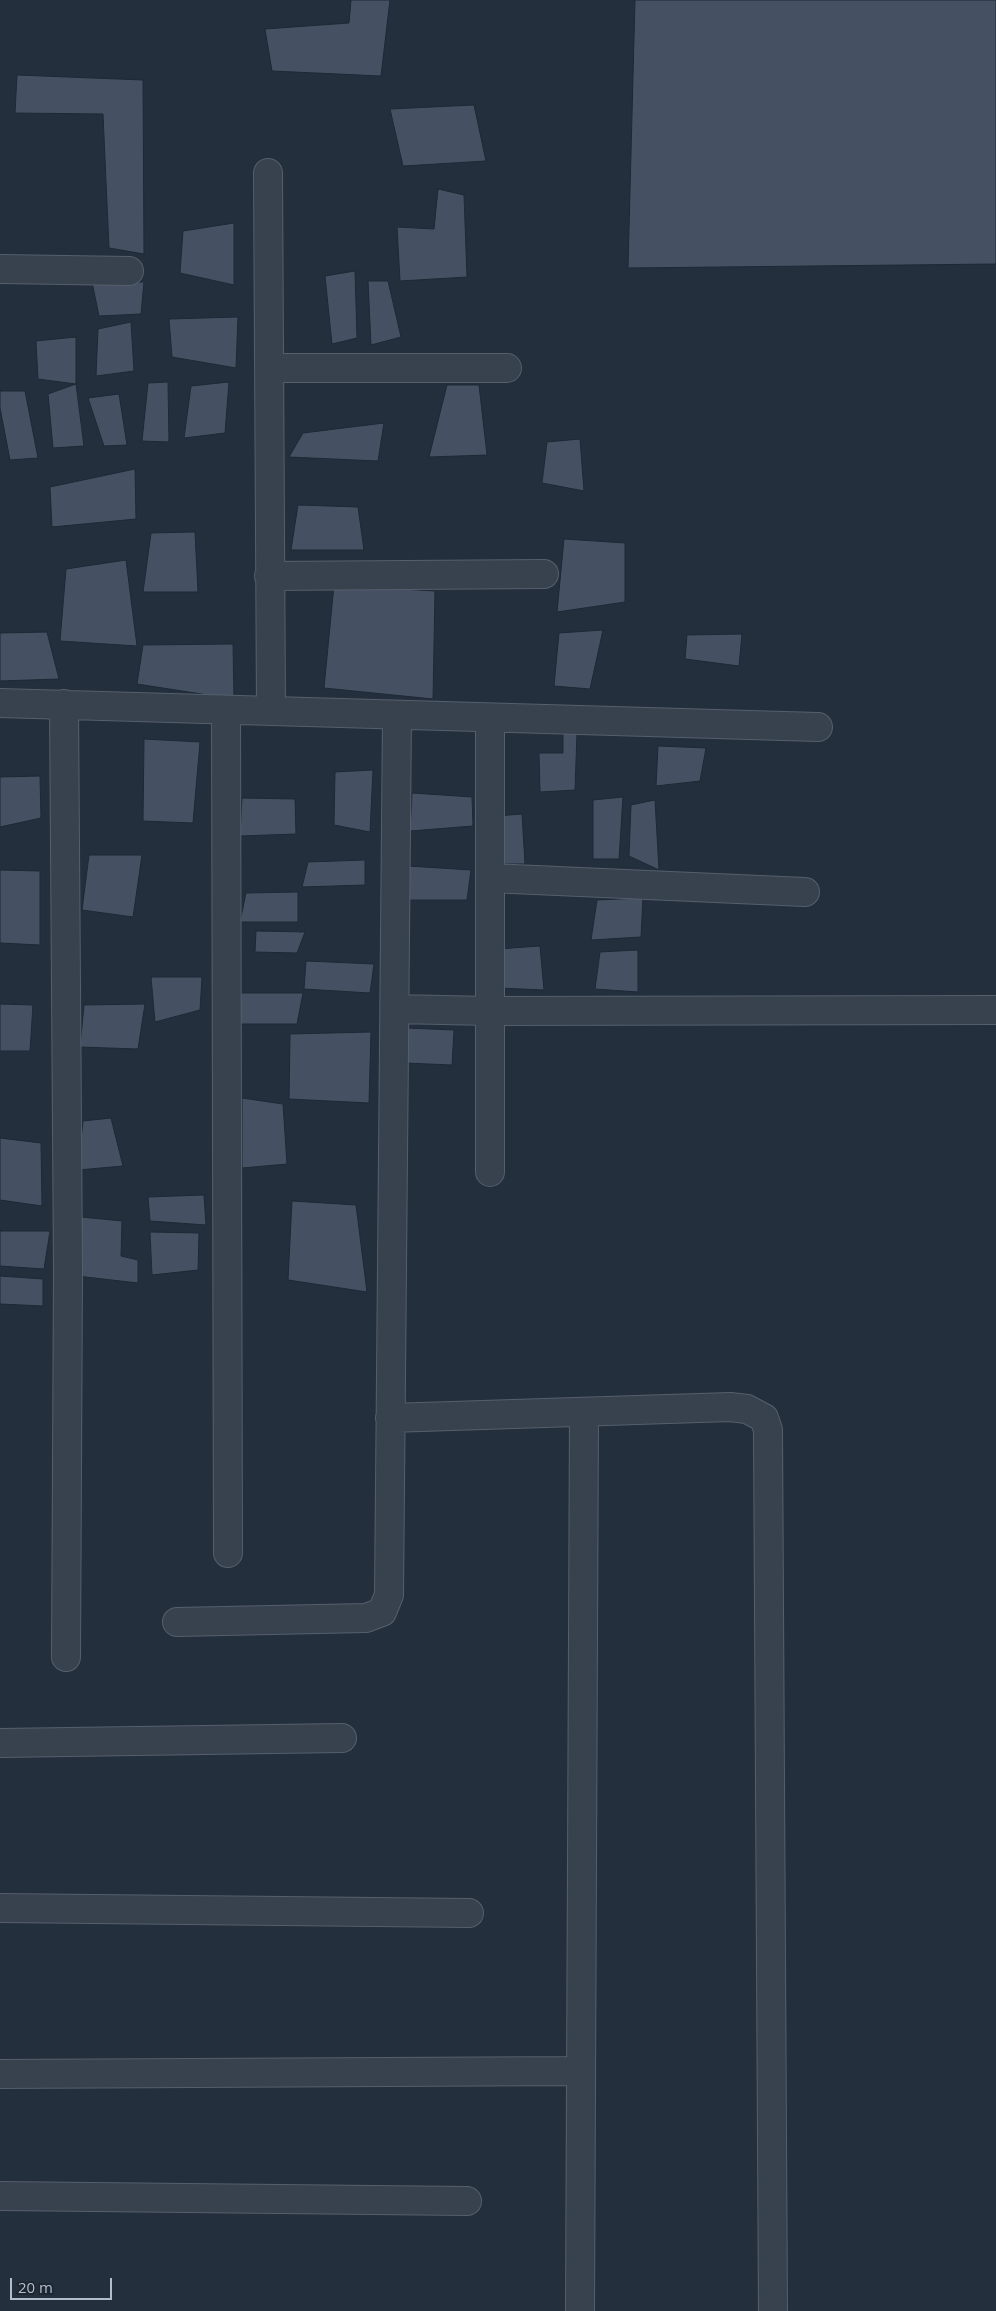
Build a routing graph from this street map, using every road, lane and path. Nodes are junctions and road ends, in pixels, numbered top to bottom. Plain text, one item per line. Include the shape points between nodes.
1 (268, 173) dead end
2 (0, 269) edge
3 (129, 270) dead end
4 (269, 368) junction
5 (507, 368) dead end
6 (544, 574) dead end
7 (269, 576) junction
8 (0, 702) edge
9 (64, 704) junction
10 (226, 710) junction
11 (271, 711) junction
12 (398, 715) junction
13 (490, 718) junction
14 (818, 727) dead end
15 (490, 878) junction
16 (805, 892) dead end
17 (394, 1009) junction
18 (996, 1010) edge
19 (490, 1011) junction
20 (490, 1172) dead end
21 (584, 1412) junction
22 (390, 1418) junction
23 (228, 1553) dead end
24 (177, 1622) dead end
25 (66, 1657) dead end
26 (342, 1738) dead end
27 (0, 1743) edge
28 (0, 1908) edge
29 (469, 1913) dead end
30 (580, 2071) junction
31 (0, 2074) edge
32 (0, 2196) edge
33 (467, 2201) dead end
34 (580, 2311) edge
35 (773, 2311) edge

1 - 4 street
2 - 3 street
4 - 5 street
4 - 7 street
6 - 7 street
7 - 11 street
8 - 9 street
9 - 10 street
9 - 25 street via 68,1271
10 - 11 street
10 - 23 street
11 - 12 street
12 - 13 street
12 - 17 street
13 - 14 street
13 - 15 street
15 - 16 street
15 - 19 street
17 - 19 street
17 - 22 street
18 - 19 street
19 - 20 street
21 - 22 street
21 - 30 street
21 - 35 street via 730,1407 747,1409 764,1418 768,1430
22 - 24 street via 389,1595 382,1612 366,1618
26 - 27 street
28 - 29 street
30 - 31 street
30 - 34 street
32 - 33 street

